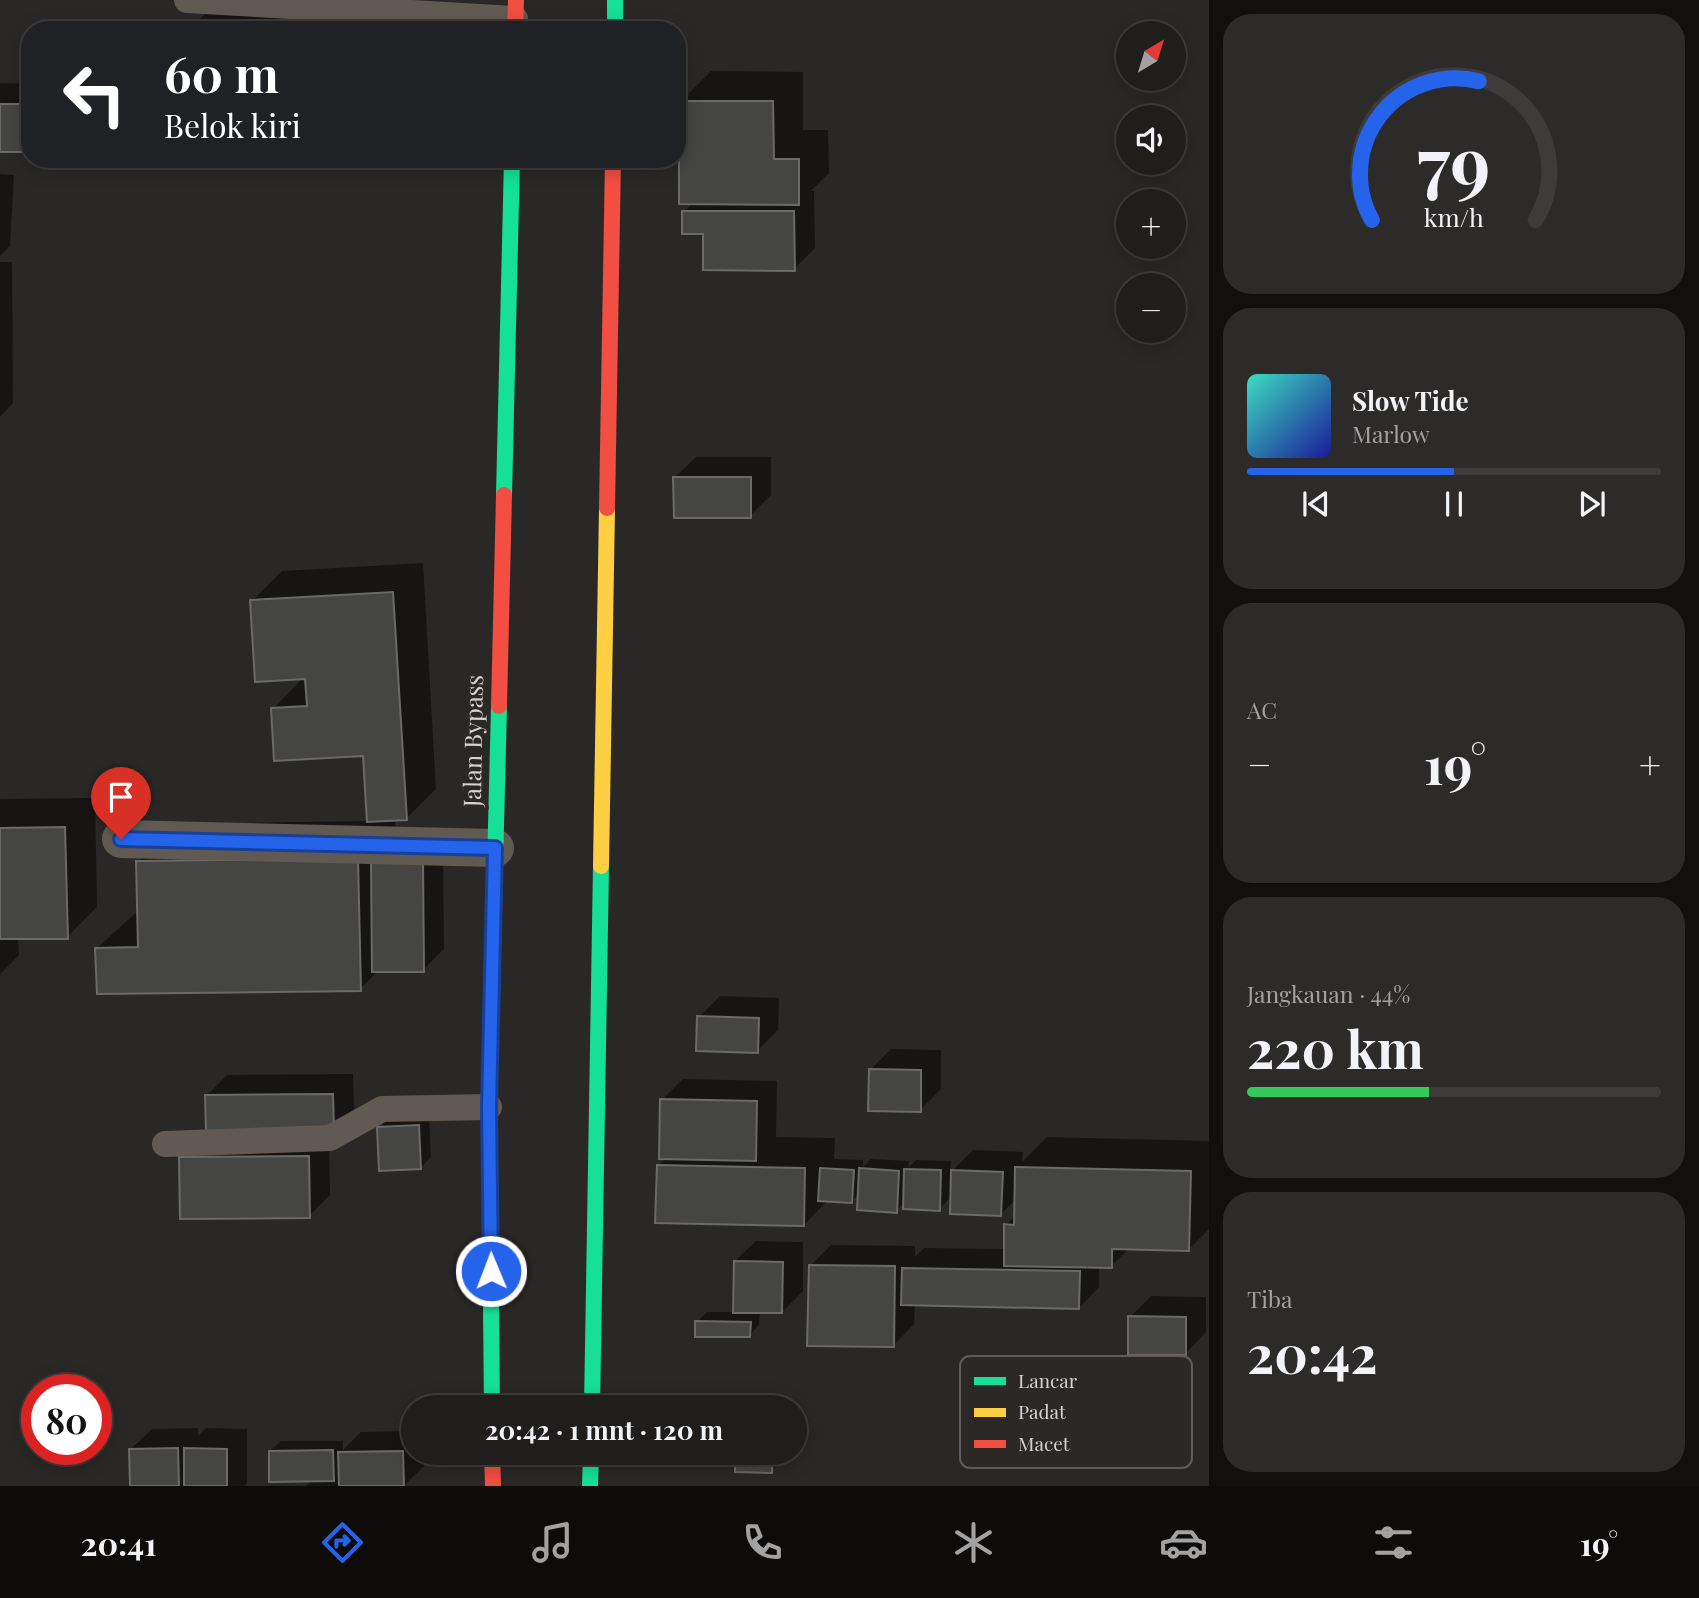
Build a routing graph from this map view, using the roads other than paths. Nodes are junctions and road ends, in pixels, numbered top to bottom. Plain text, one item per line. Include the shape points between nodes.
1 (187, 0) edge
2 (615, 0) edge
3 (515, 16) edge
4 (615, 21) edge
5 (512, 168) edge
6 (613, 168) edge
7 (121, 839) dead end
8 (495, 848) junction
9 (489, 1107) junction
10 (164, 1144) dead end
11 (492, 1395) edge
12 (592, 1395) edge
13 (492, 1465) edge
14 (591, 1465) edge
15 (493, 1486) edge
16 (590, 1486) edge

1 - 3 lane
2 - 4 highway
5 - 8 highway, Jalan Bypass
6 - 12 highway
7 - 8 street
8 - 9 highway, Jalan Bypass
9 - 10 lane via 382,1108 330,1138
9 - 11 highway, Jalan Bypass
13 - 15 highway
14 - 16 highway

